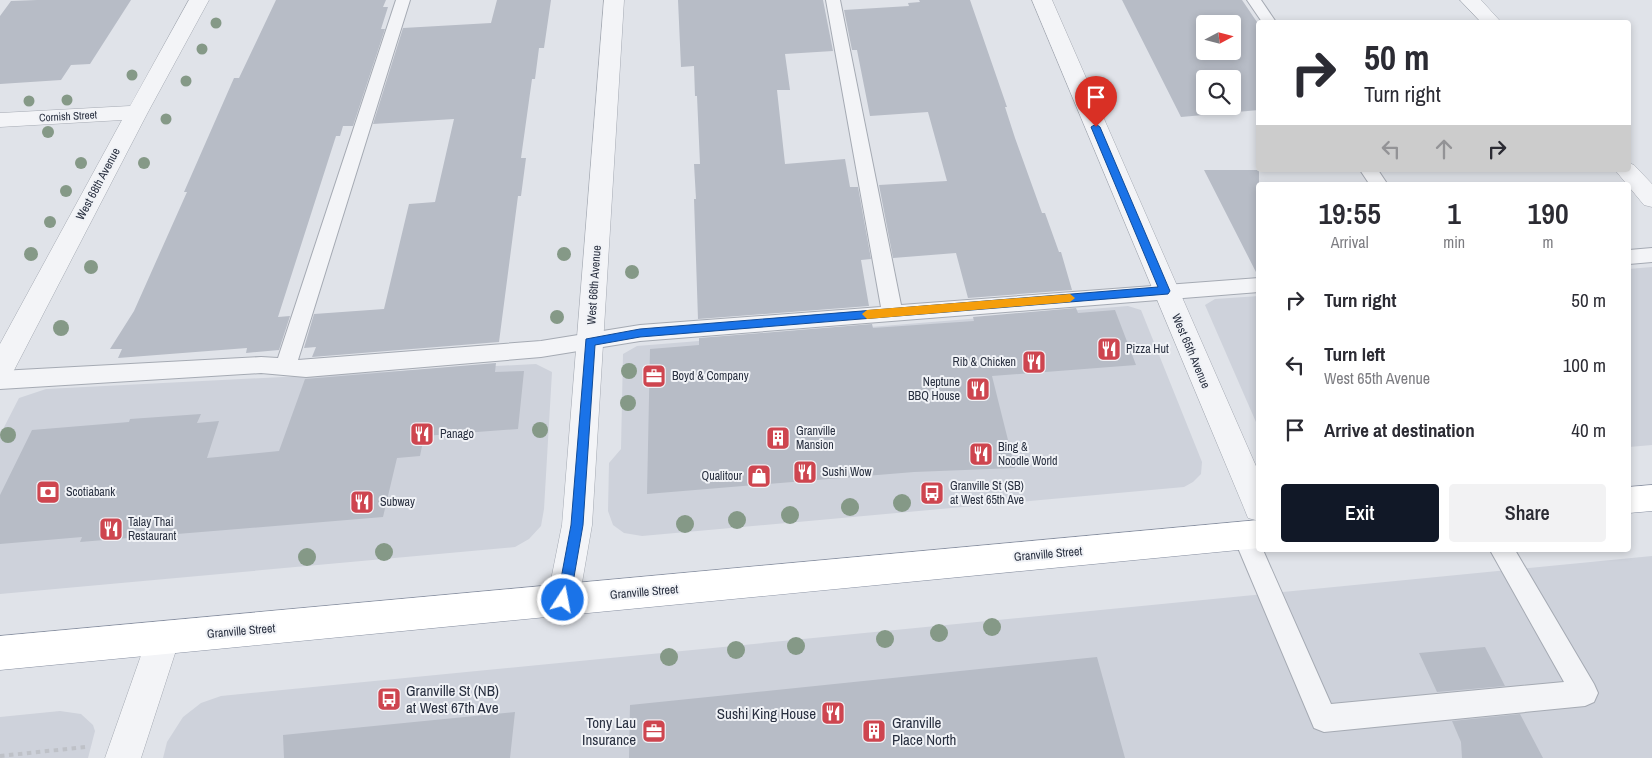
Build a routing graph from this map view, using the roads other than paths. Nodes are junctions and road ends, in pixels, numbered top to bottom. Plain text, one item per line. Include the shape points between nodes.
1 (199, 0) edge
2 (403, 0) edge
3 (614, 0) edge
4 (833, 0) edge
5 (1042, 0) edge
6 (1254, 0) edge
7 (1470, 0) edge
8 (1268, 20) edge
9 (1489, 20) edge
10 (137, 112) junction
11 (0, 120) edge
12 (1628, 172) edge
13 (1652, 199) edge
14 (1652, 255) edge
15 (1631, 257) edge
16 (1256, 285) edge
17 (1165, 291) junction
18 (892, 312) junction
19 (590, 342) junction
20 (285, 368) junction
21 (0, 370) edge
22 (0, 380) edge
23 (1652, 498) edge
24 (1631, 500) edge
25 (1256, 501) edge
26 (1252, 535) edge
27 (1259, 552) edge
28 (1503, 552) edge
29 (563, 600) junction
30 (162, 638) junction
31 (0, 653) edge
32 (123, 758) edge

1 - 10 street, West 68th Avenue
2 - 20 lane
3 - 19 street, West 66th Avenue
4 - 18 lane
5 - 17 street, West 65th Avenue
6 - 8 lane
7 - 9 street
10 - 11 street, Cornish Street
10 - 21 street, West 68th Avenue
12 - 13 street
14 - 15 lane
16 - 17 lane
17 - 18 lane
17 - 25 street, West 65th Avenue
18 - 19 lane via 640,333
19 - 20 lane via 532,350 306,369
19 - 29 street, West 66th Avenue via 577,525
20 - 22 lane via 261,365
23 - 24 highway
26 - 29 highway, Granville Street
27 - 28 lane via 1324,718 1585,693
29 - 30 highway, Granville Street
30 - 31 highway, Granville Street
30 - 32 street

